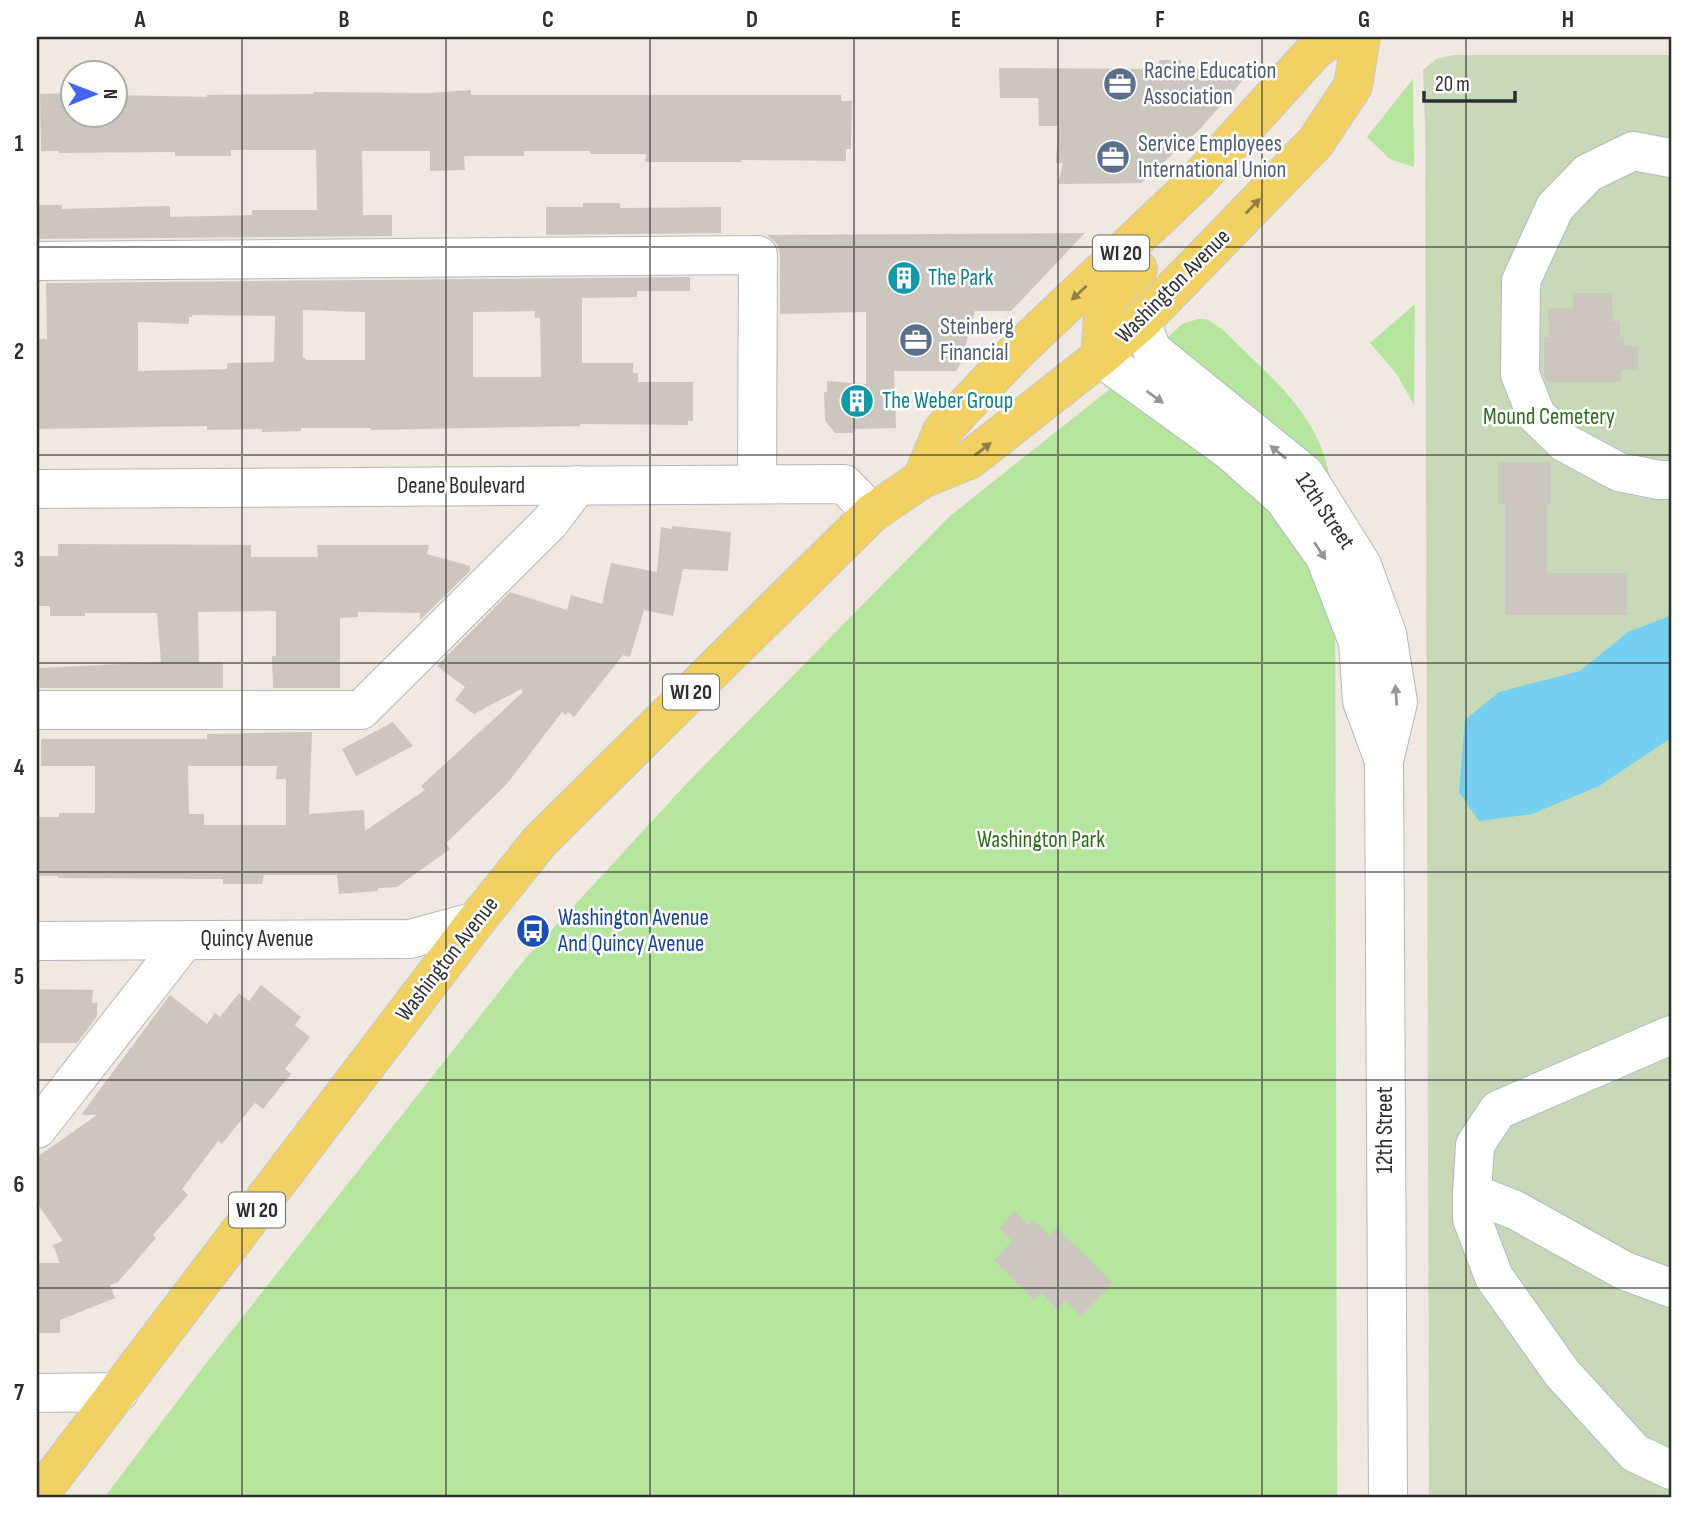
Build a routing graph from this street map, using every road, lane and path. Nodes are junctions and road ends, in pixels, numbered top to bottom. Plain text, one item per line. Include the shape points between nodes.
1 (1335, 37) edge
2 (1361, 37) edge
3 (1671, 158) edge
4 (1197, 181) junction
5 (37, 261) edge
6 (1141, 322) junction
7 (1100, 357) junction
8 (922, 479) junction
9 (1671, 480) edge
10 (757, 484) junction
11 (578, 485) junction
12 (37, 489) edge
13 (872, 513) junction
14 (37, 710) edge
15 (1384, 761) junction
16 (476, 921) junction
17 (185, 940) junction
18 (37, 941) edge
19 (1671, 1035) edge
20 (37, 1129) edge
21 (1472, 1193) junction
22 (1671, 1288) edge
23 (119, 1392) junction
24 (37, 1393) edge
25 (1671, 1470) edge
26 (37, 1498) edge
27 (1388, 1498) edge

1 - 4 main road, WI 20 via 1315,50
6 -> 2 main road, Washington Avenue / WI 20 via 1315,143 1353,86
3 - 9 street via 1633,151 1588,173 1555,207 1521,281 1520,361 1520,374 1536,415 1565,443 1619,472
4 - 7 main road via 1150,256 1104,303
4 -> 8 main road, WI 20 via 1015,353 942,431
5 - 10 street via 758,256
6 - 7 main road, Washington Avenue / WI 20
15 -> 6 street, 12th Street via 1398,702 1387,634 1362,565 1305,474 1152,350
8 -> 7 main road, Washington Avenue / WI 20 via 969,460
7 -> 15 street, 12th Street via 1230,451 1283,498 1325,557 1358,642 1362,701
8 - 13 main road, Washington Avenue / WI 20
10 - 11 street, Deane Boulevard
10 - 13 street, Deane Boulevard via 844,484
11 - 12 street, Deane Boulevard
11 - 14 street via 550,522 361,710
13 - 16 main road, Washington Avenue / WI 20 via 540,841
15 - 27 street, 12th Street
16 - 17 street, Quincy Avenue via 410,939
16 - 23 main road, Washington Avenue / WI 20
17 - 18 street, Quincy Avenue
17 - 20 street
19 - 21 street via 1498,1110 1475,1145
21 - 22 street via 1515,1210 1625,1271
21 - 25 street via 1472,1219 1494,1277 1562,1373 1635,1453
23 - 24 street
23 - 26 main road, Washington Avenue / WI 20

